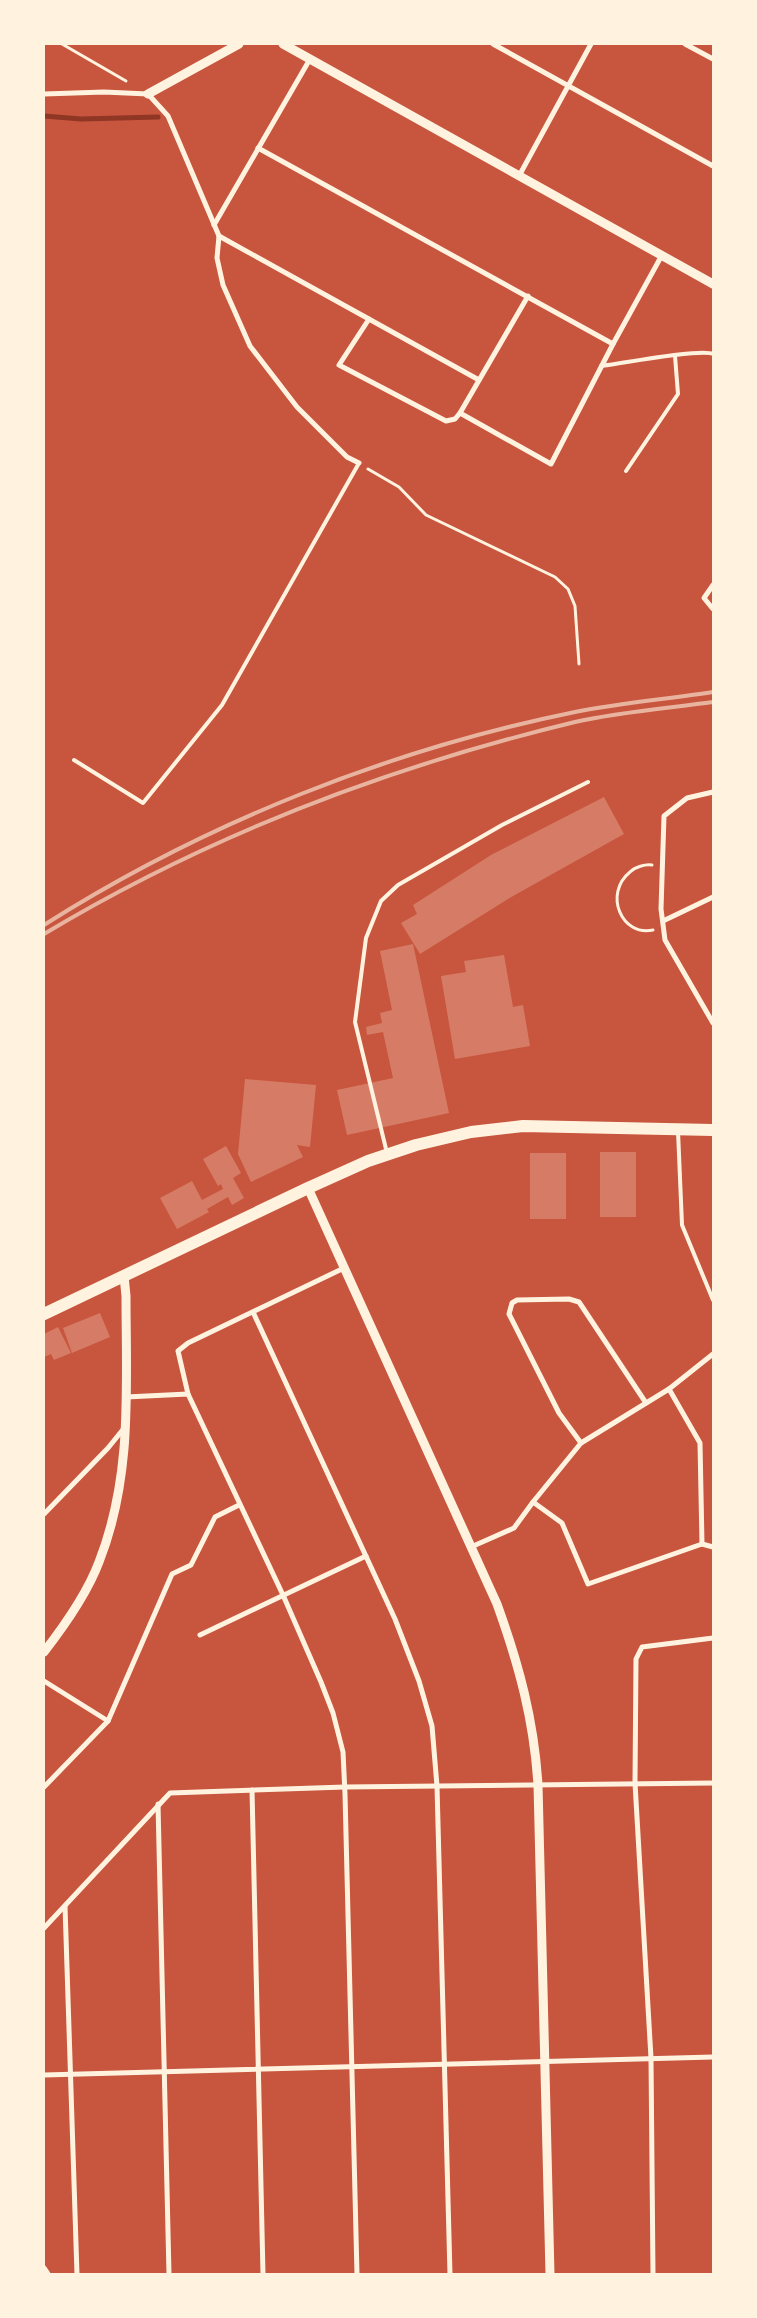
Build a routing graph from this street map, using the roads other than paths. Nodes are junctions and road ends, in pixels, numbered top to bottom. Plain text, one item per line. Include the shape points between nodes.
1 (239, 44) edge
2 (282, 44) edge
3 (493, 44) edge
4 (591, 44) edge
5 (685, 44) edge
6 (310, 59) junction
7 (713, 59) edge
8 (568, 86) junction
9 (44, 94) edge
10 (148, 94) junction
11 (258, 148) junction
12 (713, 166) edge
13 (519, 176) junction
14 (214, 225) junction
15 (219, 236) junction
16 (662, 255) junction
17 (713, 284) edge
18 (528, 296) junction
19 (369, 319) junction
20 (613, 344) junction
21 (713, 354) edge
22 (675, 356) junction
23 (601, 366) junction
24 (479, 380) junction
25 (460, 412) junction
26 (359, 463) joint
27 (626, 471) dead end
28 (713, 585) edge
29 (713, 609) edge
30 (74, 760) dead end
31 (588, 782) dead end
32 (713, 792) edge
33 (713, 897) edge
34 (663, 922) junction
35 (713, 1023) edge
36 (678, 1129) junction
37 (713, 1130) edge
38 (388, 1155) junction
39 (308, 1188) junction
40 (344, 1268) junction
41 (124, 1276) junction
42 (713, 1300) edge
43 (253, 1312) junction
44 (44, 1314) edge
45 (713, 1354) edge
46 (669, 1389) junction
47 (188, 1394) junction
48 (126, 1397) junction
49 (646, 1403) junction
50 (127, 1423) junction
51 (581, 1443) junction
52 (533, 1502) junction
53 (239, 1505) junction
54 (44, 1514) edge
55 (702, 1544) junction
56 (713, 1546) edge
57 (471, 1547) junction
58 (366, 1556) junction
59 (283, 1595) junction
60 (200, 1635) dead end
61 (713, 1638) edge
62 (44, 1652) edge
63 (44, 1681) edge
64 (108, 1721) junction
65 (635, 1783) junction
66 (713, 1783) edge
67 (538, 1785) junction
68 (437, 1786) junction
69 (44, 1787) edge
70 (345, 1787) junction
71 (252, 1790) junction
72 (158, 1804) junction
73 (65, 1906) junction
74 (44, 1928) edge
75 (713, 2056) edge
76 (651, 2058) junction
77 (545, 2061) junction
78 (444, 2064) junction
79 (352, 2066) junction
80 (258, 2069) junction
81 (164, 2072) junction
82 (71, 2074) junction
83 (44, 2075) edge
84 (44, 2268) edge
85 (48, 2274) edge
86 (77, 2274) edge
87 (169, 2274) edge
88 (263, 2274) edge
89 (356, 2274) edge
90 (450, 2274) edge
91 (550, 2274) edge
92 (653, 2274) edge

1 - 10 street
2 - 6 street
3 - 8 street
4 - 8 street
5 - 7 street
6 - 11 street
6 - 13 street
8 - 12 street
8 - 13 street
9 - 10 street
10 - 14 street via 168,116
11 - 14 street
11 - 18 street
13 - 16 street
14 - 15 street
15 - 19 street
15 - 26 street via 216,258 223,285 250,346 296,407 347,457
16 - 17 street
16 - 20 street
18 - 20 street
18 - 24 street
19 - 24 street
19 - 25 street via 339,365 446,421 455,419
20 - 23 street
21 - 22 lane
22 - 23 lane
22 - 27 lane via 678,394
23 - 25 street via 551,464
24 - 25 street
26 - 30 lane via 222,705 143,803
28 - 29 street via 704,598
31 - 38 lane via 502,825 398,885 381,901 366,938 355,1022
32 - 34 street via 686,798 664,816
33 - 34 street
34 - 35 street via 665,940
36 - 37 main road
36 - 38 main road via 523,1126 472,1132
36 - 42 lane via 682,1225
38 - 39 main road
39 - 40 street
39 - 41 main road
40 - 43 street
40 - 57 street
41 - 44 main road
41 - 48 street
43 - 47 street via 178,1351
43 - 58 street
45 - 46 street
46 - 49 street
46 - 55 street via 700,1443
47 - 48 street
47 - 53 street
48 - 50 street
49 - 51 street
49 - 51 street via 579,1302 570,1299 517,1300 512,1303 509,1314 559,1413
50 - 54 street via 108,1448
50 - 62 street via 124,1466 99,1563 77,1605
51 - 52 street
52 - 55 street via 562,1522 588,1584
52 - 57 street via 514,1528
53 - 59 street
53 - 64 street via 215,1517 191,1565 172,1574
55 - 56 street
57 - 67 street via 497,1604 517,1661 529,1710
58 - 59 street
58 - 68 street via 419,1681 432,1726
59 - 60 street
59 - 70 street via 333,1713 343,1752
61 - 65 street via 642,1647 636,1659
63 - 64 street
64 - 69 street
65 - 66 street
65 - 67 street
65 - 76 street
67 - 68 street
67 - 77 street
68 - 70 street
68 - 78 street
70 - 71 street
70 - 79 street
71 - 72 street via 170,1794
71 - 80 street
72 - 73 street
72 - 81 street
73 - 74 street
73 - 82 street
75 - 76 street
76 - 77 street
76 - 92 street
77 - 78 street
77 - 91 street
78 - 79 street
78 - 90 street
79 - 80 street
79 - 89 street
80 - 81 street
80 - 88 street
81 - 82 street
81 - 87 street
82 - 83 street
82 - 86 street
84 - 85 street

